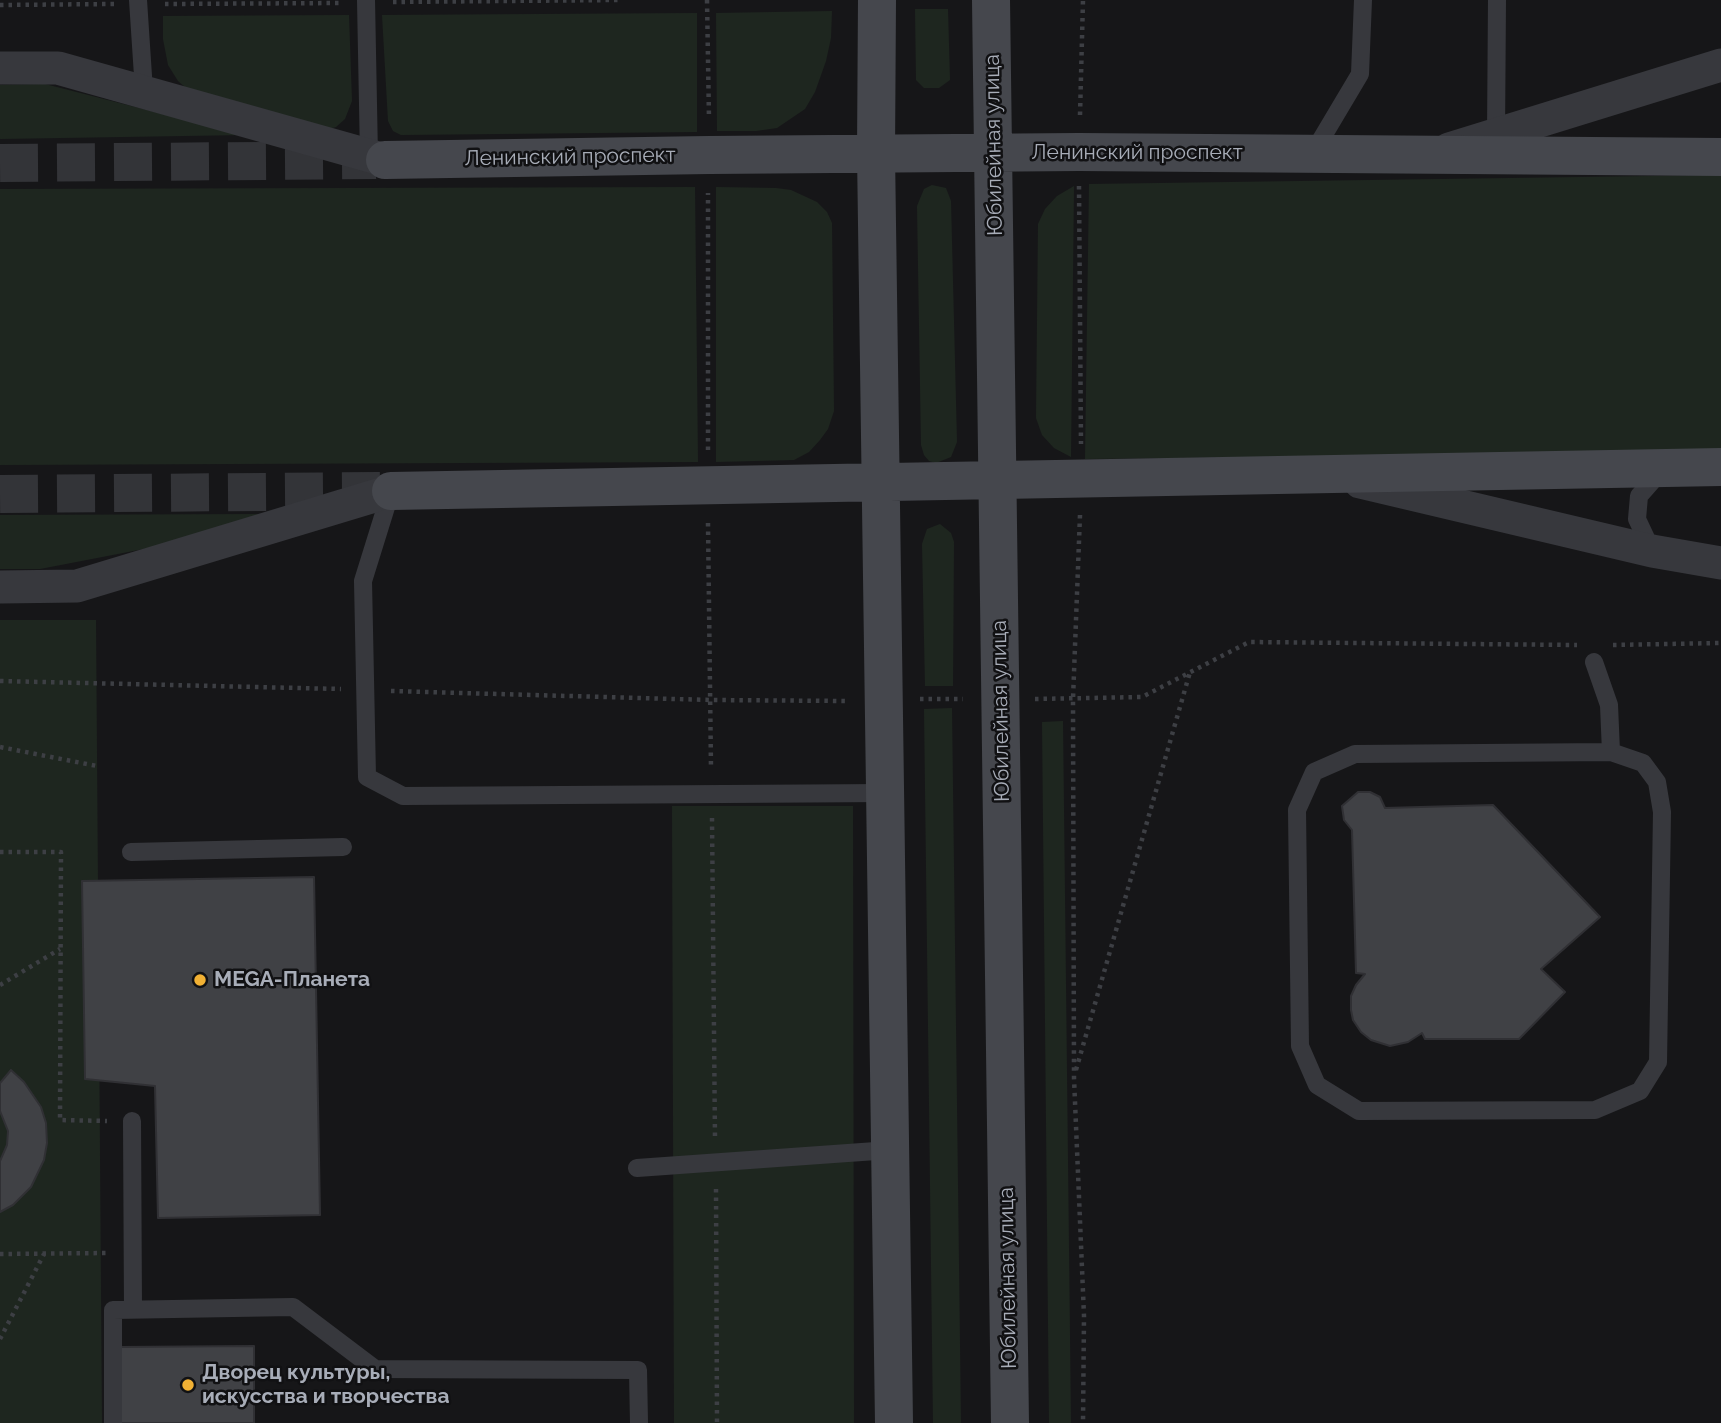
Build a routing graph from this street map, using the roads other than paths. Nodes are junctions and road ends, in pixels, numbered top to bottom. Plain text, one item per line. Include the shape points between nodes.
1 (877, 0) edge
2 (991, 0) edge
3 (1363, 0) edge
4 (1497, 0) edge
5 (366, 1) edge
6 (138, 2) edge
7 (1721, 65) edge
8 (0, 68) edge
9 (144, 91) junction
10 (1507, 145) junction
11 (995, 152) junction
12 (876, 153) junction
13 (1313, 153) junction
14 (1721, 157) edge
15 (377, 158) junction
16 (1721, 467) edge
17 (1663, 468) junction
18 (1333, 476) junction
19 (997, 481) junction
20 (881, 484) junction
21 (391, 491) junction
22 (1652, 551) junction
23 (1721, 563) edge
24 (0, 587) edge
25 (1594, 662) dead end
26 (1611, 752) junction
27 (886, 793) junction
28 (343, 847) dead end
29 (131, 852) dead end
30 (132, 1121) road end
31 (890, 1150) junction
32 (637, 1168) dead end
33 (133, 1310) junction
34 (113, 1423) edge
35 (639, 1423) edge
36 (894, 1423) edge
37 (1010, 1423) edge

1 - 12 main road
2 - 11 main road, Юбилейная улица
3 - 13 lane via 1360,74
4 - 10 lane
5 - 15 lane
6 - 9 lane
7 - 10 street
8 - 9 street via 58,68
9 - 15 street
10 - 13 main road, Ленинский проспект via 1428,155
10 - 14 main road, Ленинский проспект
11 - 12 main road, Ленинский проспект
11 - 13 main road, Ленинский проспект
11 - 19 main road, Юбилейная улица
12 - 15 main road, Ленинский проспект
12 - 20 main road
16 - 17 main road
17 - 18 main road
17 - 22 lane via 1639,496 1636,519
18 - 19 main road
18 - 22 street
19 - 20 main road
19 - 37 main road, Юбилейная улица
20 - 21 main road
20 - 27 main road
21 - 24 street via 77,586
21 - 27 lane via 363,581 367,776 403,796
22 - 23 street
25 - 26 lane via 1609,705
26 - 26 lane via 1355,754 1314,772 1297,810 1300,1046 1317,1085 1359,1111 1595,1110 1640,1091 1658,1062 1662,812 1657,782 1643,763
27 - 31 main road
28 - 29 lane
30 - 33 lane
31 - 32 lane
31 - 36 main road
33 - 34 lane via 113,1310
33 - 35 lane via 293,1307 375,1369 638,1370

